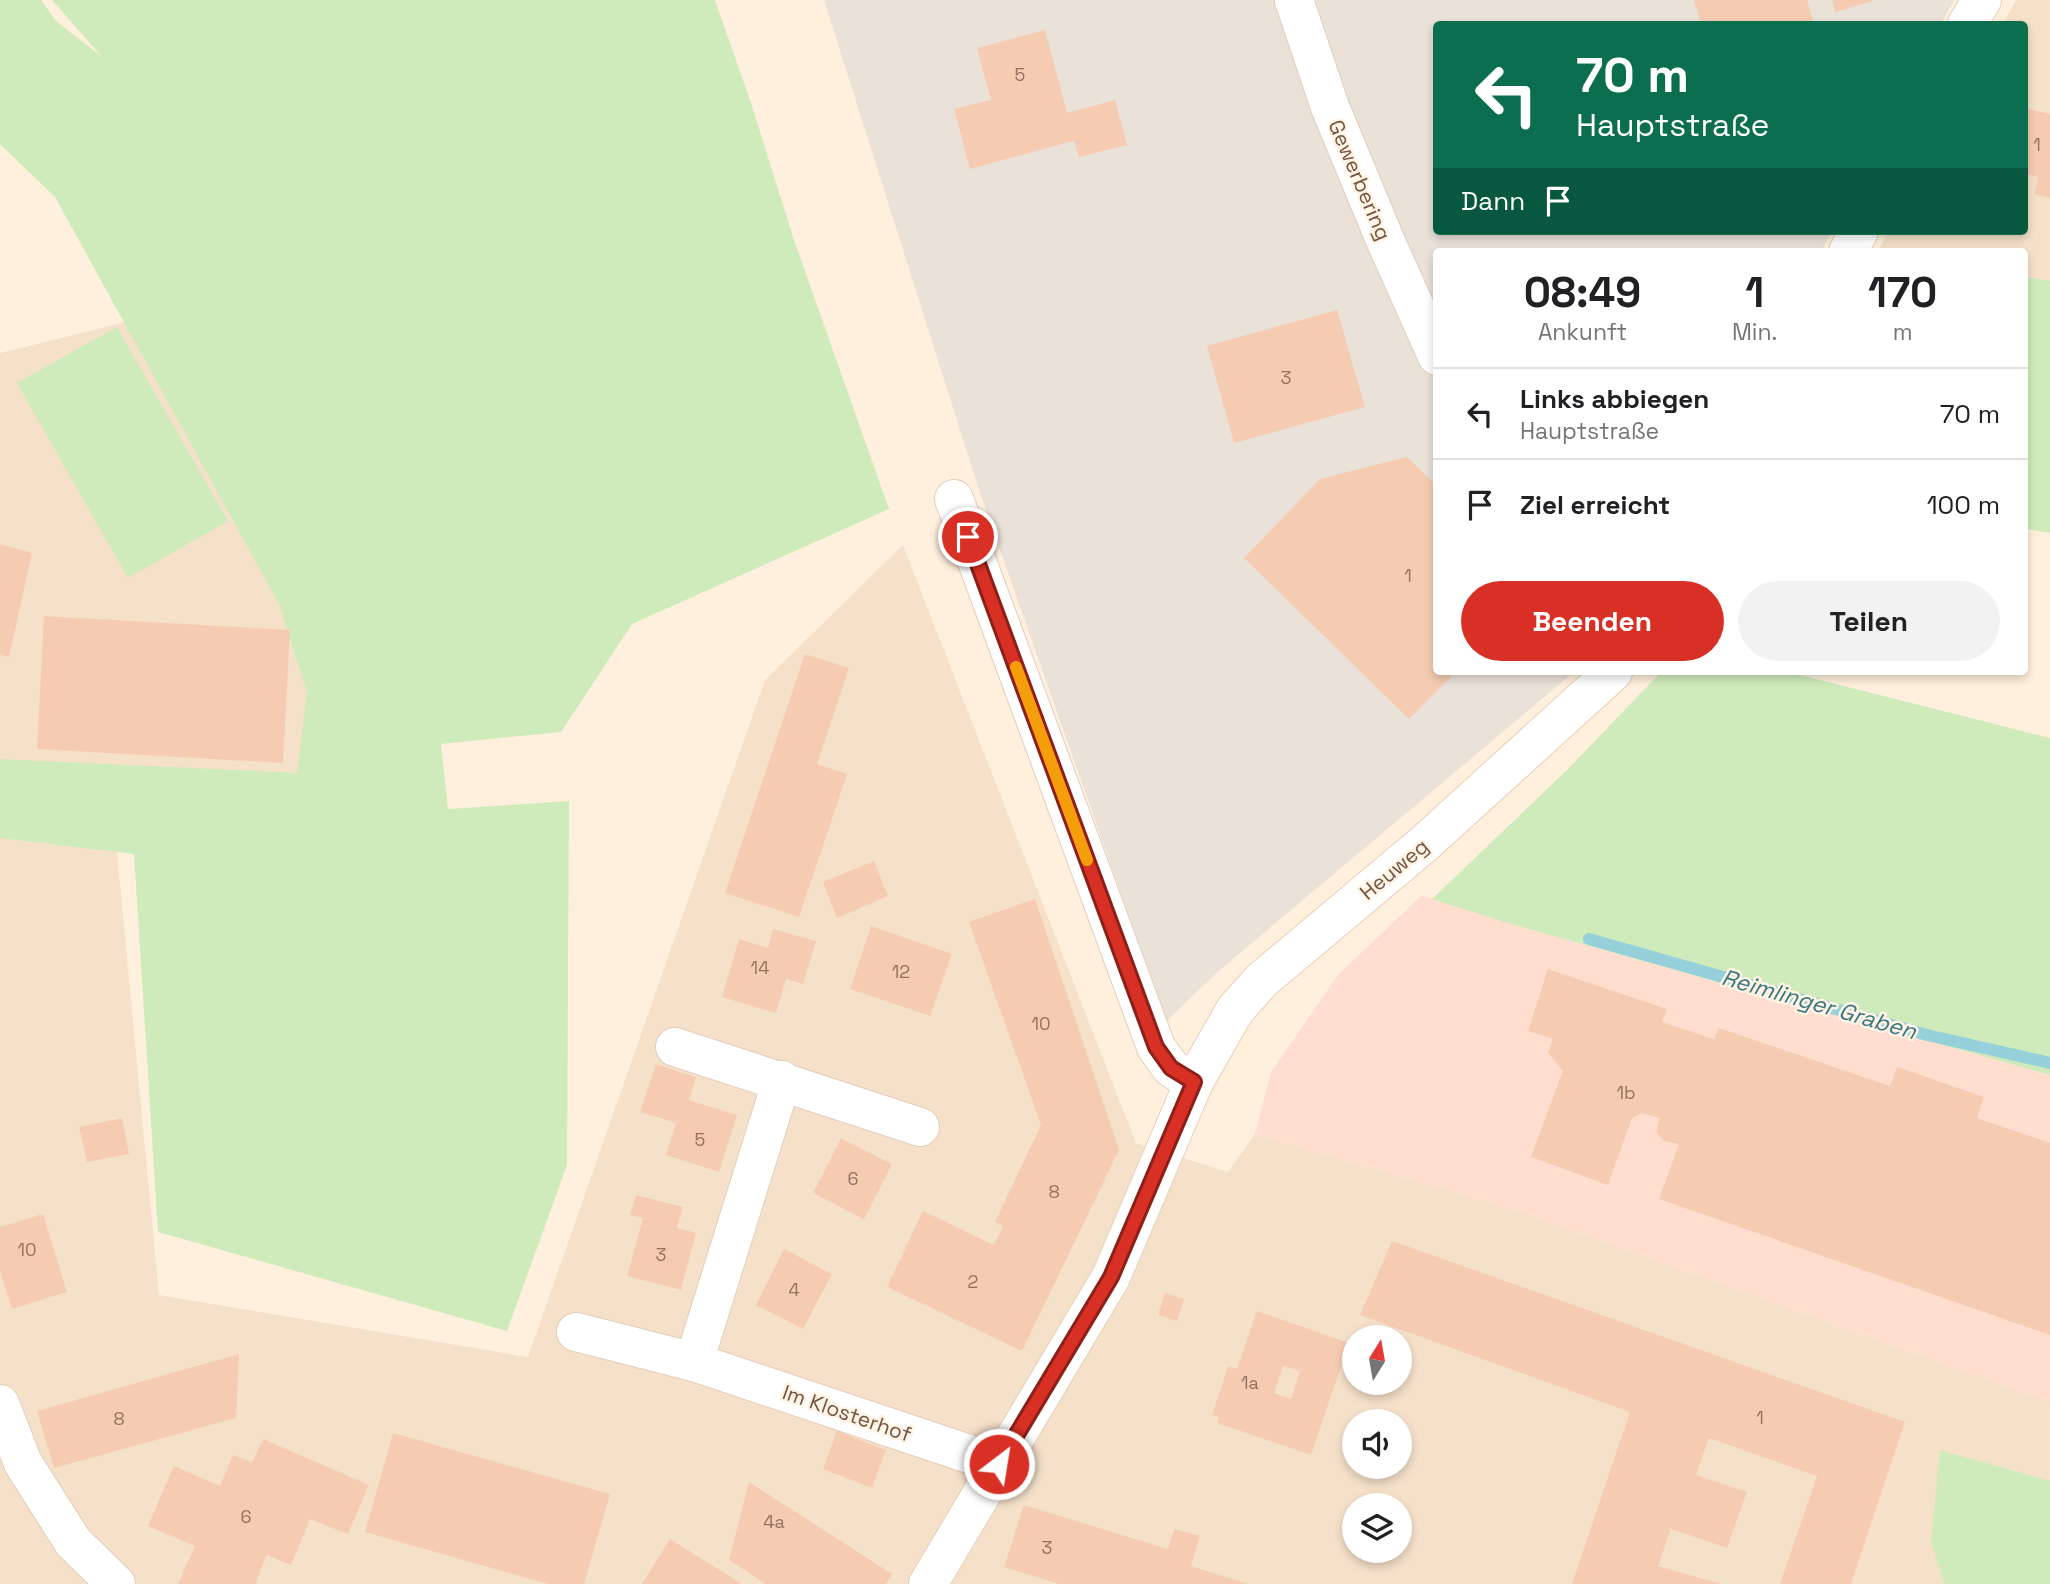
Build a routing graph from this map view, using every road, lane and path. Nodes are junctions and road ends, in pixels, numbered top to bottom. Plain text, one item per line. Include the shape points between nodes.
1 (1294, 0) edge
2 (1982, 0) edge
3 (1969, 21) edge
4 (1433, 347) edge
5 (954, 499) dead end
6 (1610, 675) edge
7 (675, 1046) dead end
8 (782, 1080) junction
9 (1194, 1082) junction
10 (920, 1127) dead end
11 (576, 1332) dead end
12 (694, 1362) junction
13 (0, 1404) edge
14 (999, 1464) junction
15 (116, 1584) edge
16 (928, 1584) edge

1 - 4 street, Gewerbering via 1330,107
2 - 3 street
5 - 9 street via 1156,1047 1171,1068
6 - 9 street, Heuweg via 1425,843 1262,980 1235,1010
7 - 8 street
8 - 10 street
8 - 12 street
9 - 14 street, Heuweg via 1111,1277
11 - 12 street, Im Klosterhof
12 - 14 street, Im Klosterhof
13 - 15 street via 23,1463 73,1542
14 - 16 street, Heuweg

